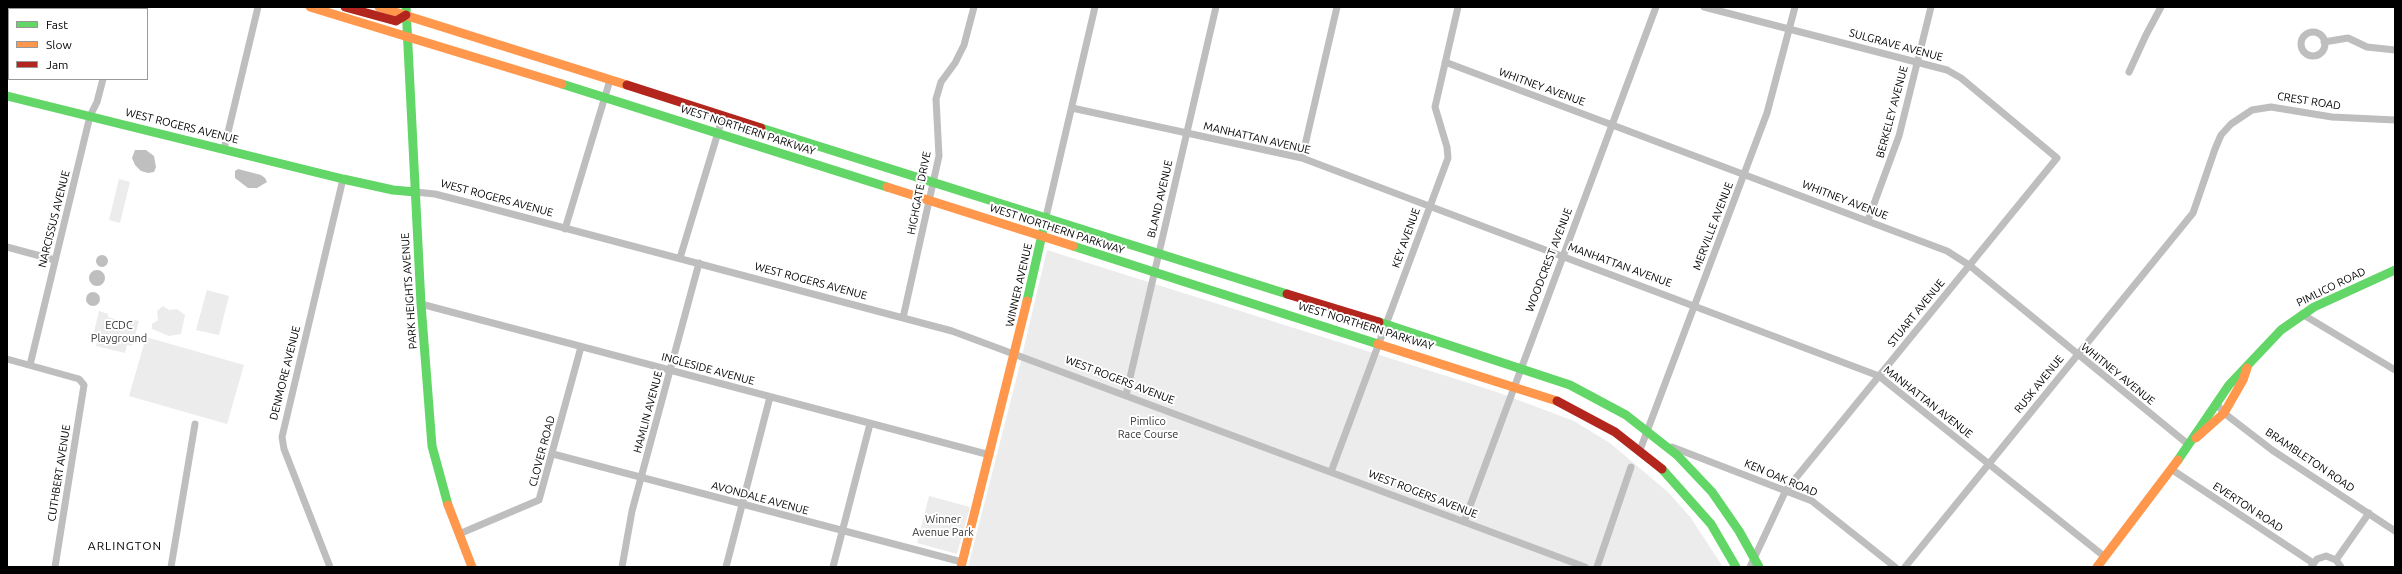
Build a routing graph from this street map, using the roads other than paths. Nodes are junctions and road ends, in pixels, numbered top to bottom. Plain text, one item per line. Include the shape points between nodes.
1 (258, 7) edge
2 (310, 7) edge
3 (345, 7) edge
4 (379, 7) edge
5 (974, 7) edge
6 (1095, 7) edge
7 (1216, 7) edge
8 (1337, 7) edge
9 (1458, 7) edge
10 (1656, 7) edge
11 (1704, 7) edge
12 (1795, 7) edge
13 (1931, 7) edge
14 (2161, 7) edge
15 (406, 11) edge
16 (1790, 29) junction
17 (407, 36) junction
18 (2324, 42) dead end
19 (2395, 50) edge
20 (1445, 62) junction
21 (1917, 62) junction
22 (2129, 72) dead end
23 (103, 80) edge
24 (610, 80) junction
25 (7, 96) edge
26 (605, 97) junction
27 (1072, 108) junction
28 (90, 116) junction
29 (723, 116) junction
30 (2395, 120) edge
31 (1612, 124) junction
32 (718, 133) junction
33 (1187, 134) junction
34 (224, 149) junction
35 (2215, 149) joint
36 (1302, 158) junction
37 (2057, 158) joint
38 (1744, 174) junction
39 (343, 179) junction
40 (934, 182) junction
41 (414, 192) junction
42 (930, 201) junction
43 (1430, 206) junction
44 (1046, 217) junction
45 (1868, 220) junction
46 (565, 229) junction
47 (1042, 237) junction
48 (7, 247) edge
49 (1159, 252) junction
50 (1563, 256) junction
51 (680, 258) junction
52 (55, 260) junction
53 (699, 263) junction
54 (1969, 266) junction
55 (2395, 270) edge
56 (1154, 272) junction
57 (421, 304) junction
58 (1695, 305) junction
59 (2302, 314) junction
60 (903, 318) junction
61 (1387, 324) junction
62 (1380, 343) junction
63 (581, 346) junction
64 (1015, 354) junction
65 (2077, 355) junction
66 (7, 359) edge
67 (30, 365) junction
68 (2248, 366) junction
69 (1520, 367) junction
70 (670, 370) junction
71 (2395, 370) edge
72 (1880, 376) junction
73 (1513, 385) junction
74 (1126, 395) junction
75 (770, 397) junction
76 (2216, 403) junction
77 (2224, 413) junction
78 (195, 424) dead end
79 (870, 424) junction
80 (1648, 430) junction
81 (1666, 445) junction
82 (2189, 445) junction
83 (1640, 450) junction
84 (553, 454) junction
85 (990, 455) junction
86 (1989, 463) junction
87 (1631, 467) dead end
88 (2171, 469) junction
89 (1331, 472) junction
90 (642, 477) junction
91 (1786, 490) junction
92 (742, 504) junction
93 (2369, 513) junction
94 (1464, 522) junction
95 (842, 531) junction
96 (2395, 531) edge
97 (459, 534) junction
98 (2105, 557) junction
99 (1754, 558) junction
100 (2336, 560) junction
101 (961, 565) edge
102 (2312, 565) edge
103 (55, 567) edge
104 (171, 567) edge
105 (330, 567) edge
106 (472, 567) edge
107 (622, 567) edge
108 (726, 567) edge
109 (833, 567) edge
110 (1585, 567) edge
111 (1597, 567) edge
112 (1736, 567) edge
113 (1750, 567) edge
114 (1759, 567) edge
115 (1895, 567) edge
116 (1905, 567) edge
117 (2096, 567) edge
118 (2341, 567) edge

1 - 34 street
2 - 17 main road, WEST NORTHERN PARKWAY
3 - 15 main road via 396,21
4 - 15 main road, WEST NORTHERN PARKWAY
5 - 40 street, HIGHGATE DRIVE via 964,46 941,82 936,99 939,145
6 - 27 street, WINNER AVENUE
7 - 33 street, BLAND AVENUE
8 - 36 street
9 - 20 street, KEY AVENUE
10 - 31 street, WOODCREST AVENUE
11 - 16 street, SULGRAVE AVENUE
12 - 16 street, MERVILLE AVENUE
13 - 21 street, BERKELEY AVENUE
14 - 22 street
15 - 17 main road, PARK HEIGHTS AVENUE
15 - 24 main road, WEST NORTHERN PARKWAY
16 - 21 street, SULGRAVE AVENUE
16 - 38 street, MERVILLE AVENUE via 1767,113
17 - 26 main road, WEST NORTHERN PARKWAY
17 - 41 main road, PARK HEIGHTS AVENUE
18 - 19 street via 2348,38 2367,47
20 - 31 street, WHITNEY AVENUE
20 - 43 street, KEY AVENUE via 1435,107 1449,152
21 - 37 street, SULGRAVE AVENUE via 1953,73
21 - 45 street, BERKELEY AVENUE via 1897,143
23 - 28 street, NARCISSUS AVENUE
24 - 26 street
24 - 29 main road, WEST NORTHERN PARKWAY
25 - 28 main road, WEST ROGERS AVENUE
26 - 32 main road, WEST NORTHERN PARKWAY
26 - 46 street
27 - 33 street, MANHATTAN AVENUE
27 - 44 street, WINNER AVENUE
28 - 34 main road, WEST ROGERS AVENUE
28 - 52 street, NARCISSUS AVENUE
29 - 32 street
29 - 40 main road, WEST NORTHERN PARKWAY
30 - 35 street, CREST ROAD via 2332,117 2271,107 2260,108 2244,113 2231,124 2221,135
31 - 38 street, WHITNEY AVENUE
31 - 50 street, WOODCREST AVENUE
32 - 42 main road, WEST NORTHERN PARKWAY
32 - 51 street
33 - 36 street, MANHATTAN AVENUE
33 - 49 street, BLAND AVENUE
34 - 39 main road, WEST ROGERS AVENUE
35 - 65 street, RUSK AVENUE via 2193,213
36 - 43 street, MANHATTAN AVENUE
37 - 54 street, STUART AVENUE
38 - 45 street, WHITNEY AVENUE
38 - 58 street, MERVILLE AVENUE
39 - 41 main road, WEST ROGERS AVENUE
39 - 105 street, DENMORE AVENUE via 282,437
40 - 42 street, HIGHGATE DRIVE
40 - 44 main road, WEST NORTHERN PARKWAY
41 - 46 street, WEST ROGERS AVENUE via 440,196
41 - 57 main road, PARK HEIGHTS AVENUE
42 - 47 main road, WEST NORTHERN PARKWAY
42 - 60 street, HIGHGATE DRIVE
43 - 50 street, MANHATTAN AVENUE
43 - 61 street, KEY AVENUE
44 - 47 main road, WINNER AVENUE
44 - 49 main road, WEST NORTHERN PARKWAY
45 - 54 street, WHITNEY AVENUE via 1947,251
46 - 51 street, WEST ROGERS AVENUE
47 - 56 main road, WEST NORTHERN PARKWAY
47 - 64 main road, WINNER AVENUE
48 - 52 street
49 - 56 street, BLAND AVENUE
49 - 61 main road, WEST NORTHERN PARKWAY
50 - 58 street, MANHATTAN AVENUE
50 - 69 street, WOODCREST AVENUE
51 - 53 street, WEST ROGERS AVENUE
52 - 67 street, NARCISSUS AVENUE
53 - 60 street, WEST ROGERS AVENUE
53 - 70 street, HAMLIN AVENUE
54 - 65 street, WHITNEY AVENUE
54 - 72 street, STUART AVENUE
55 - 59 main road, PIMLICO ROAD
56 - 62 main road, WEST NORTHERN PARKWAY
56 - 74 street, BLAND AVENUE
57 - 63 street, INGLESIDE AVENUE
57 - 97 main road, PARK HEIGHTS AVENUE via 433,453 438,477
58 - 72 street, MANHATTAN AVENUE
58 - 80 street, MERVILLE AVENUE
59 - 68 main road, PIMLICO ROAD via 2281,330
59 - 71 street
60 - 64 street, WEST ROGERS AVENUE via 952,331
61 - 62 street, KEY AVENUE
61 - 69 main road, WEST NORTHERN PARKWAY
62 - 73 main road, WEST NORTHERN PARKWAY
62 - 89 street, KEY AVENUE
63 - 70 street, INGLESIDE AVENUE
63 - 84 street, CLOVER ROAD
64 - 74 street, WEST ROGERS AVENUE
64 - 85 main road, WINNER AVENUE
65 - 82 street, WHITNEY AVENUE
65 - 86 street, RUSK AVENUE
66 - 67 street
67 - 103 street, CUTHBERT AVENUE via 83,382 84,388
68 - 76 main road, PIMLICO ROAD
68 - 77 main road, PIMLICO ROAD
69 - 73 street, WOODCREST AVENUE
69 - 80 main road, WEST NORTHERN PARKWAY via 1600,399
70 - 75 street, INGLESIDE AVENUE
70 - 90 street, HAMLIN AVENUE
72 - 86 street, MANHATTAN AVENUE
72 - 91 street, STUART AVENUE
73 - 83 main road, WEST NORTHERN PARKWAY via 1578,410
73 - 94 street, WOODCREST AVENUE
74 - 89 street, WEST ROGERS AVENUE
75 - 79 street, INGLESIDE AVENUE
75 - 92 street
76 - 77 street, BRAMBLETON ROAD
76 - 82 main road, PIMLICO ROAD
77 - 82 main road, PIMLICO ROAD
77 - 93 street, BRAMBLETON ROAD via 2272,450
78 - 104 street
79 - 85 street, INGLESIDE AVENUE
79 - 95 street
80 - 81 main road, WEST NORTHERN PARKWAY
80 - 83 street, MERVILLE AVENUE
81 - 91 street, KEN OAK ROAD
81 - 99 main road, WEST NORTHERN PARKWAY via 1712,492
82 - 88 main road, PIMLICO ROAD
83 - 112 main road, WEST NORTHERN PARKWAY via 1696,505 1711,524
84 - 90 street, AVONDALE AVENUE
84 - 97 street, CLOVER ROAD via 542,494 536,502
85 - 101 main road, WINNER AVENUE
86 - 98 street, MANHATTAN AVENUE
86 - 116 street, RUSK AVENUE
87 - 111 street
88 - 98 main road, PIMLICO ROAD
88 - 102 street, EVERTON ROAD
89 - 94 street, WEST ROGERS AVENUE
90 - 92 street, AVONDALE AVENUE
90 - 107 street, HAMLIN AVENUE via 632,511
91 - 99 street, STUART AVENUE
91 - 115 street, KEN OAK ROAD via 1817,505
92 - 95 street, AVONDALE AVENUE
92 - 108 street
93 - 96 street, BRAMBLETON ROAD
93 - 100 street
94 - 110 street, WEST ROGERS AVENUE
95 - 101 street, AVONDALE AVENUE
95 - 109 street
97 - 106 main road, PARK HEIGHTS AVENUE
98 - 117 main road, PIMLICO ROAD
99 - 113 street, STUART AVENUE
99 - 114 main road, WEST NORTHERN PARKWAY
100 - 102 street via 2326,556
100 - 118 street

